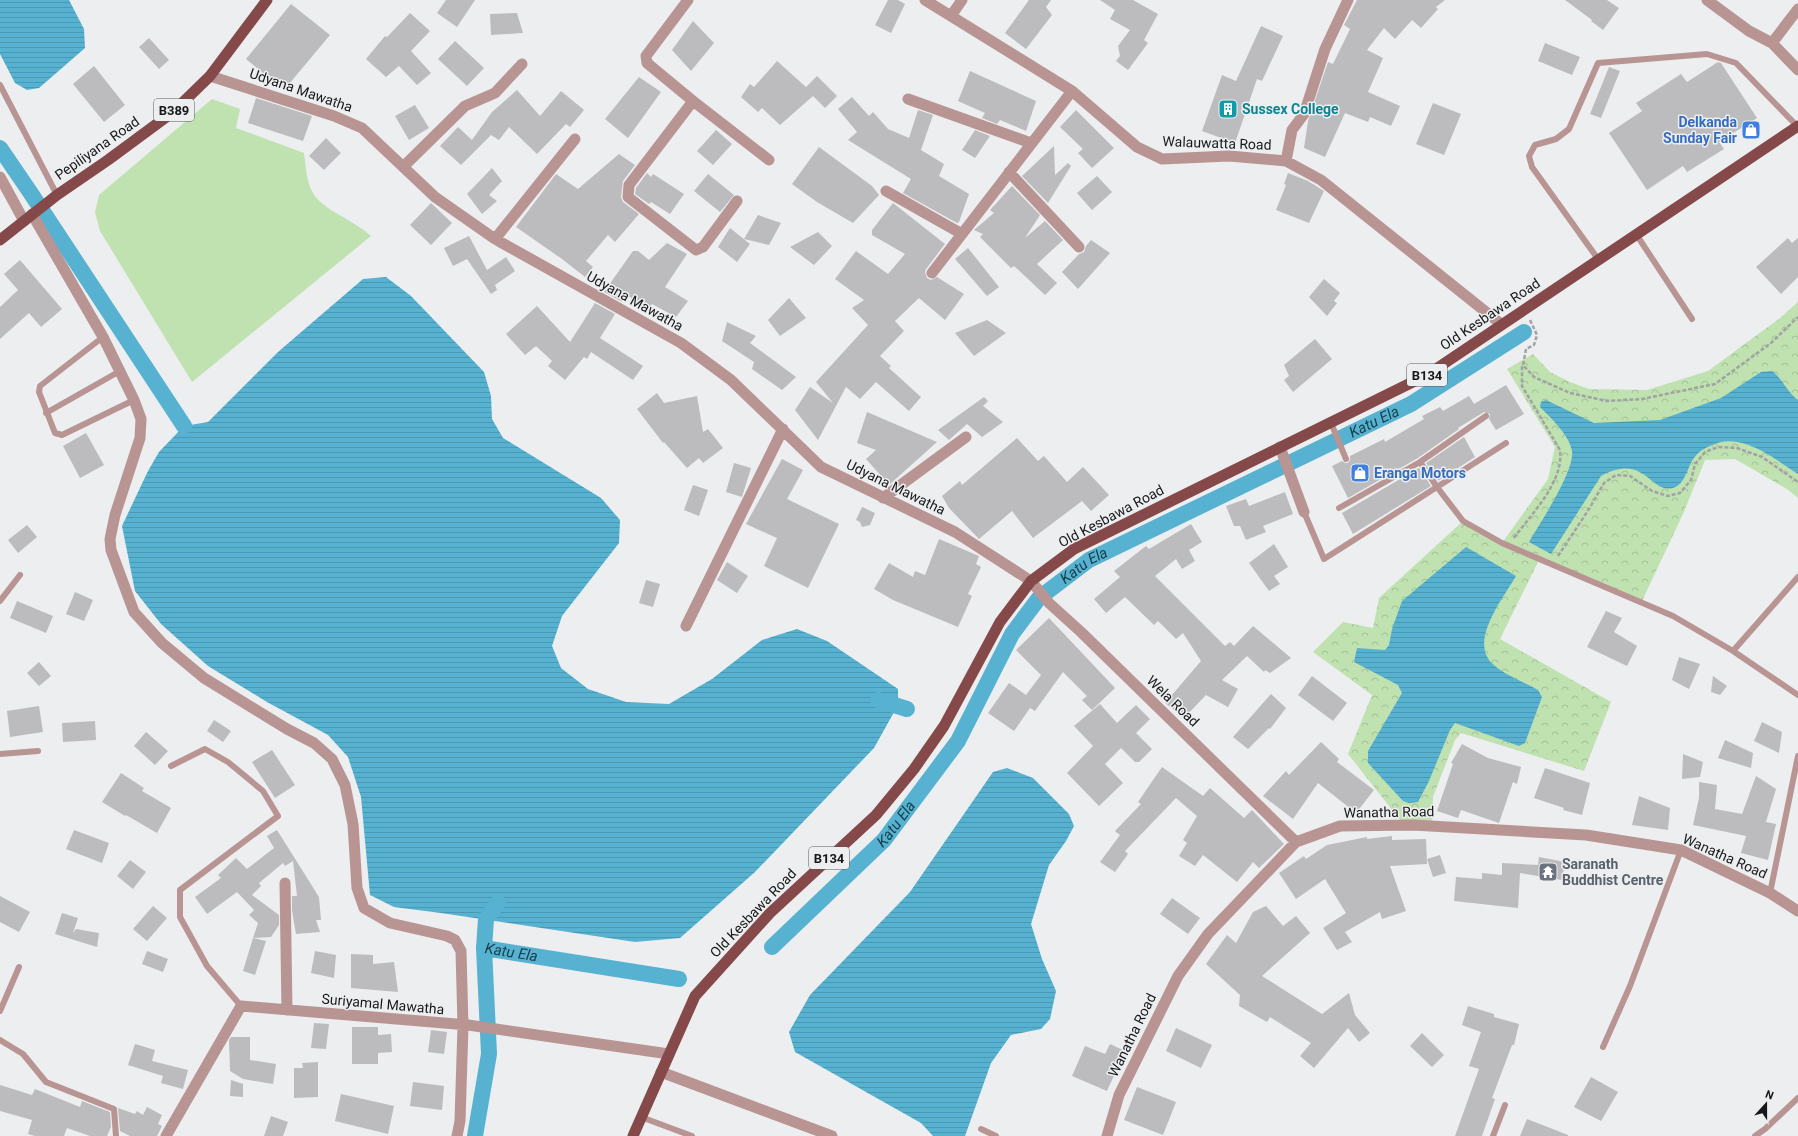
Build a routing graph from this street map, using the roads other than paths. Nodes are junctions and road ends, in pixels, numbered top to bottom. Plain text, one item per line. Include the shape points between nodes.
1 (267, 0) edge
2 (925, 0) edge
3 (962, 0) edge
4 (1348, 0) edge
5 (1707, 0) edge
6 (686, 1) edge
7 (1798, 9) edge
8 (951, 16) junction
9 (1772, 43) junction
10 (522, 64) dead end
11 (1798, 70) edge
12 (210, 76) junction
13 (0, 86) edge
14 (1072, 91) junction
15 (908, 99) dead end
16 (693, 101) junction
17 (1798, 126) edge
18 (575, 139) dead end
19 (1031, 144) junction
20 (769, 160) dead end
21 (1286, 161) junction
22 (404, 166) junction
23 (1009, 172) junction
24 (0, 177) edge
25 (886, 191) dead end
26 (57, 194) junction
27 (737, 201) dead end
28 (32, 214) junction
29 (24, 221) junction
30 (962, 234) junction
31 (1636, 234) junction
32 (495, 239) junction
33 (0, 240) edge
34 (1079, 247) dead end
35 (1598, 259) junction
36 (932, 273) dead end
37 (1692, 319) dead end
38 (1501, 324) junction
39 (103, 337) junction
40 (120, 371) junction
41 (134, 400) junction
42 (46, 413) junction
43 (1486, 416) dead end
44 (1331, 423) junction
45 (783, 429) junction
46 (966, 436) dead end
47 (1506, 443) dead end
48 (1280, 447) junction
49 (1346, 458) dead end
50 (1420, 462) junction
51 (1437, 487) junction
52 (883, 498) junction
53 (1339, 508) dead end
54 (1304, 512) joint
55 (20, 575) dead end
56 (1798, 577) edge
57 (1034, 584) junction
58 (0, 601) edge
59 (686, 626) dead end
60 (1733, 651) junction
61 (1798, 695) edge
62 (38, 751) dead end
63 (0, 754) edge
64 (1798, 756) edge
65 (1797, 764) edge
66 (171, 766) dead end
67 (1296, 842) junction
68 (1681, 850) junction
69 (286, 883) dead end
70 (1770, 892) junction
71 (1798, 911) edge
72 (19, 967) dead end
73 (241, 1006) junction
74 (287, 1010) junction
75 (0, 1011) edge
76 (465, 1026) junction
77 (0, 1040) edge
78 (1603, 1047) dead end
79 (670, 1054) junction
80 (661, 1072) junction
81 (1798, 1098) edge
82 (1505, 1105) dead end
83 (641, 1117) junction
84 (981, 1129) dead end
85 (116, 1136) edge
86 (166, 1136) edge
87 (457, 1136) edge
88 (633, 1136) edge
89 (692, 1136) edge
90 (832, 1136) edge
91 (996, 1136) edge
92 (1107, 1136) edge
93 (1493, 1136) edge
94 (1755, 1136) edge

1 - 12 main road, Pepiliyana Road / B389
2 - 8 street, Walauwatta Road
3 - 8 street
4 - 21 street via 1325,49 1304,114 1292,130
5 - 9 street via 1749,31
6 - 16 street via 646,56 647,63
7 - 9 street
8 - 14 street, Walauwatta Road
9 - 11 street
10 - 22 street via 495,93 465,106
12 - 22 street, Udyana Mawatha via 334,116 362,128
12 - 26 main road, Pepiliyana Road / B389 via 173,112
13 - 26 lane
14 - 19 street
14 - 21 street, Walauwatta Road via 1137,147 1162,159 1229,156
15 - 19 street
16 - 20 street
16 - 27 street via 629,185 628,197 696,250 703,247
17 - 31 main road, Old Kesbawa Road / B134
17 - 35 lane via 1736,63 1707,54 1598,63 1569,129 1556,140 1535,146 1529,156 1532,167
18 - 32 street
19 - 23 street
21 - 38 street, Walauwatta Road via 1321,180
22 - 32 street, Udyana Mawatha via 436,197
23 - 30 street
23 - 34 street
24 - 29 street
25 - 30 street
26 - 28 main road, Pepiliyana Road / B389
28 - 29 main road, Pepiliyana Road / B389
28 - 39 street
29 - 33 main road, Pepiliyana Road / B389
30 - 36 street
31 - 35 main road, Old Kesbawa Road / B134
31 - 37 lane
32 - 45 street, Udyana Mawatha via 681,343 731,380
35 - 38 main road, Old Kesbawa Road / B134
38 - 44 main road, Old Kesbawa Road / B134 via 1427,375
39 - 40 street
39 - 42 lane via 42,383 39,392
40 - 41 street
40 - 42 lane
41 - 42 lane via 62,435 55,432
41 - 76 street via 141,419 140,438 111,528 110,539 111,550 134,612 162,643 204,678 314,743 332,759 346,785 353,824 360,900 364,908 390,923 448,936 459,945
43 - 50 lane
44 - 48 main road, Old Kesbawa Road / B134
44 - 49 lane
45 - 52 street, Udyana Mawatha via 821,467
45 - 59 street
46 - 52 street
47 - 51 lane
48 - 54 street
48 - 57 main road, Old Kesbawa Road / B134 via 1074,549
50 - 51 lane
50 - 53 lane
51 - 54 lane via 1324,559
51 - 60 lane via 1463,520 1507,546 1674,616
52 - 57 street, Udyana Mawatha via 956,532
55 - 58 lane
56 - 60 lane
57 - 67 street, Wela Road via 1049,603
57 - 79 main road, Old Kesbawa Road / B134 via 1000,622 944,726 914,769 876,815 770,913 695,996
60 - 61 lane
62 - 63 lane
64 - 65 lane
65 - 70 lane
66 - 73 lane via 205,749 228,762 263,791 278,816 180,890 180,917 207,966
67 - 68 street, Wanatha Road via 1340,826 1413,825 1586,835
67 - 92 street, Wanatha Road via 1208,934 1178,976 1119,1095
68 - 70 street, Wanatha Road
68 - 78 lane via 1630,986
69 - 74 street
70 - 71 street, Wanatha Road
72 - 75 lane
73 - 74 street, Suriyamal Mawatha
73 - 86 street
74 - 76 street, Suriyamal Mawatha
76 - 79 street, Suriyamal Mawatha
76 - 87 street
77 - 85 lane via 23,1054 46,1082 114,1109
79 - 80 main road, Old Kesbawa Road / B134
80 - 83 main road, Old Kesbawa Road / B134
80 - 90 street
81 - 94 lane
82 - 93 lane
83 - 88 main road, Old Kesbawa Road / B134
83 - 89 lane
84 - 91 lane

